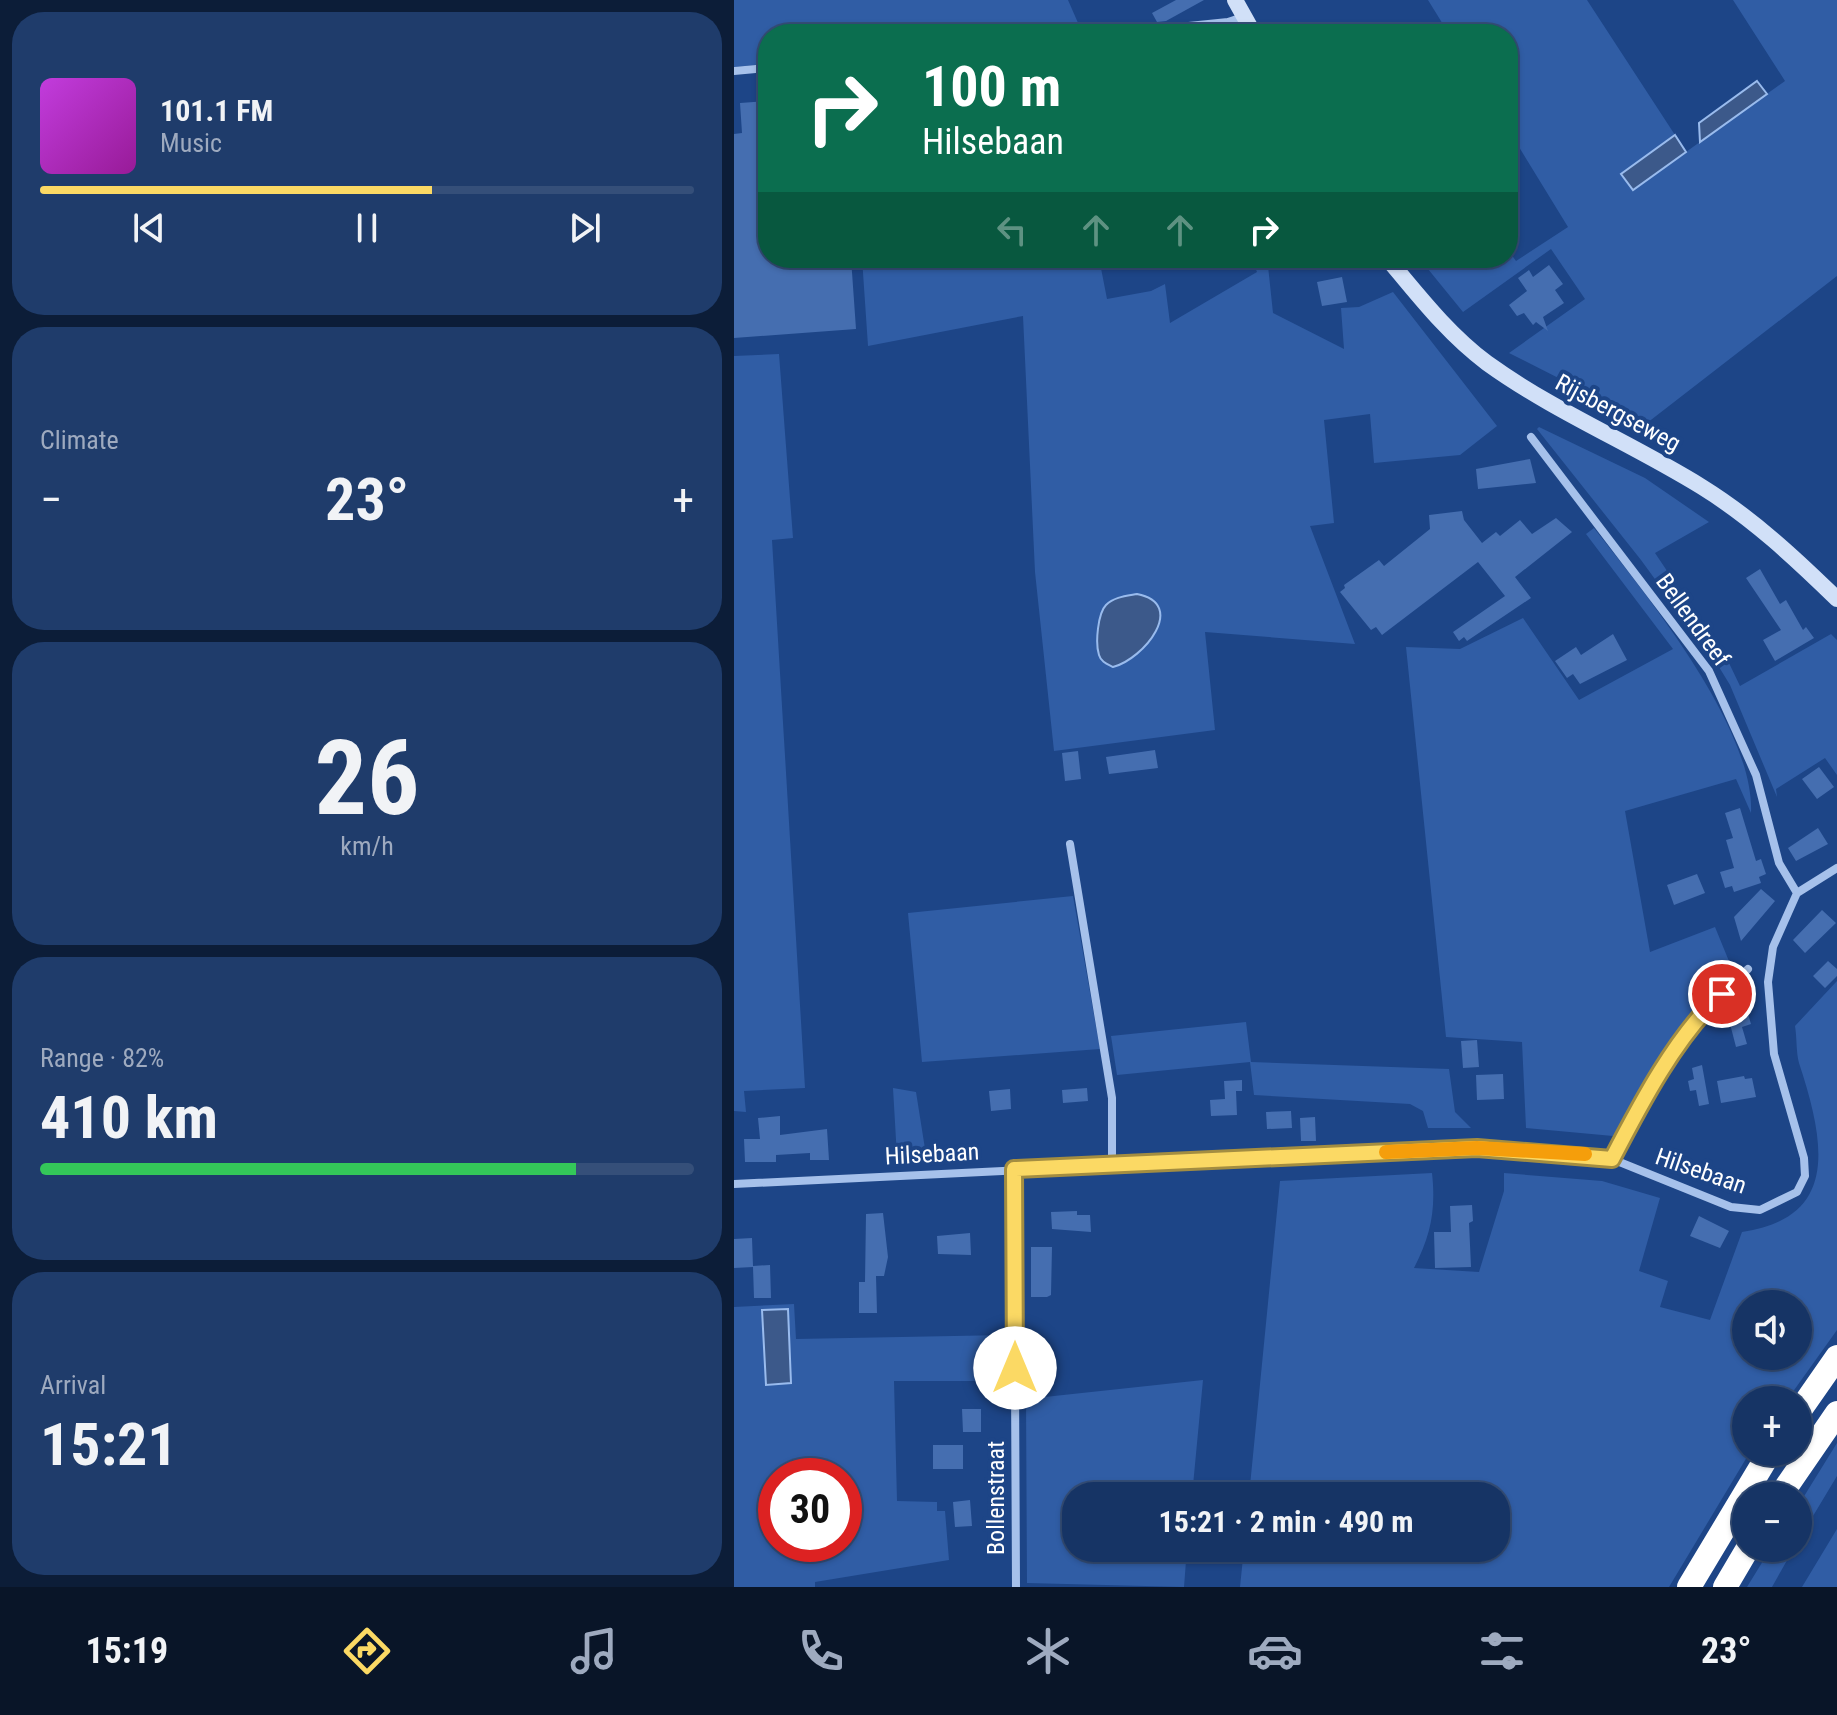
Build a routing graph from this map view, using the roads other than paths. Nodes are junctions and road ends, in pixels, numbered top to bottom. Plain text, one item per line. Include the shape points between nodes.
1 (1235, 0) edge
2 (1244, 16) junction
3 (1208, 24) edge
4 (1248, 24) edge
5 (758, 69) edge
6 (734, 71) edge
7 (1396, 268) edge
8 (1531, 437) dead end
9 (1837, 599) edge
10 (1070, 844) dead end
11 (1837, 868) edge
12 (1797, 893) junction
13 (1748, 969) dead end
14 (1612, 1159) junction
15 (1112, 1164) junction
16 (1014, 1169) junction
17 (734, 1184) edge
18 (1837, 1357) edge
19 (1812, 1393) edge
20 (1837, 1413) edge
21 (1762, 1466) edge
22 (1790, 1482) edge
23 (1740, 1562) edge
24 (1016, 1587) edge
25 (1689, 1587) edge
26 (1725, 1587) edge

1 - 2 main road
2 - 3 street
2 - 4 main road
5 - 6 street
7 - 9 main road, Rijsbergseweg via 1450,331 1485,361 1548,405 1637,448 1705,489 1782,546
8 - 12 street, Bellendreef via 1709,671 1756,775 1779,863
10 - 15 street via 1112,1098
11 - 12 street
12 - 14 street, Hilsebaan via 1773,947 1768,982 1774,1054 1804,1158 1805,1176 1797,1192 1760,1210 1731,1207
13 - 14 street, Hilsebaan via 1703,1011
14 - 15 street, Hilsebaan via 1477,1148
15 - 16 street, Hilsebaan
16 - 17 street, Hilsebaan
16 - 24 street, Bollenstraat
18 - 19 highway
20 - 22 highway
21 - 25 highway
23 - 26 highway

